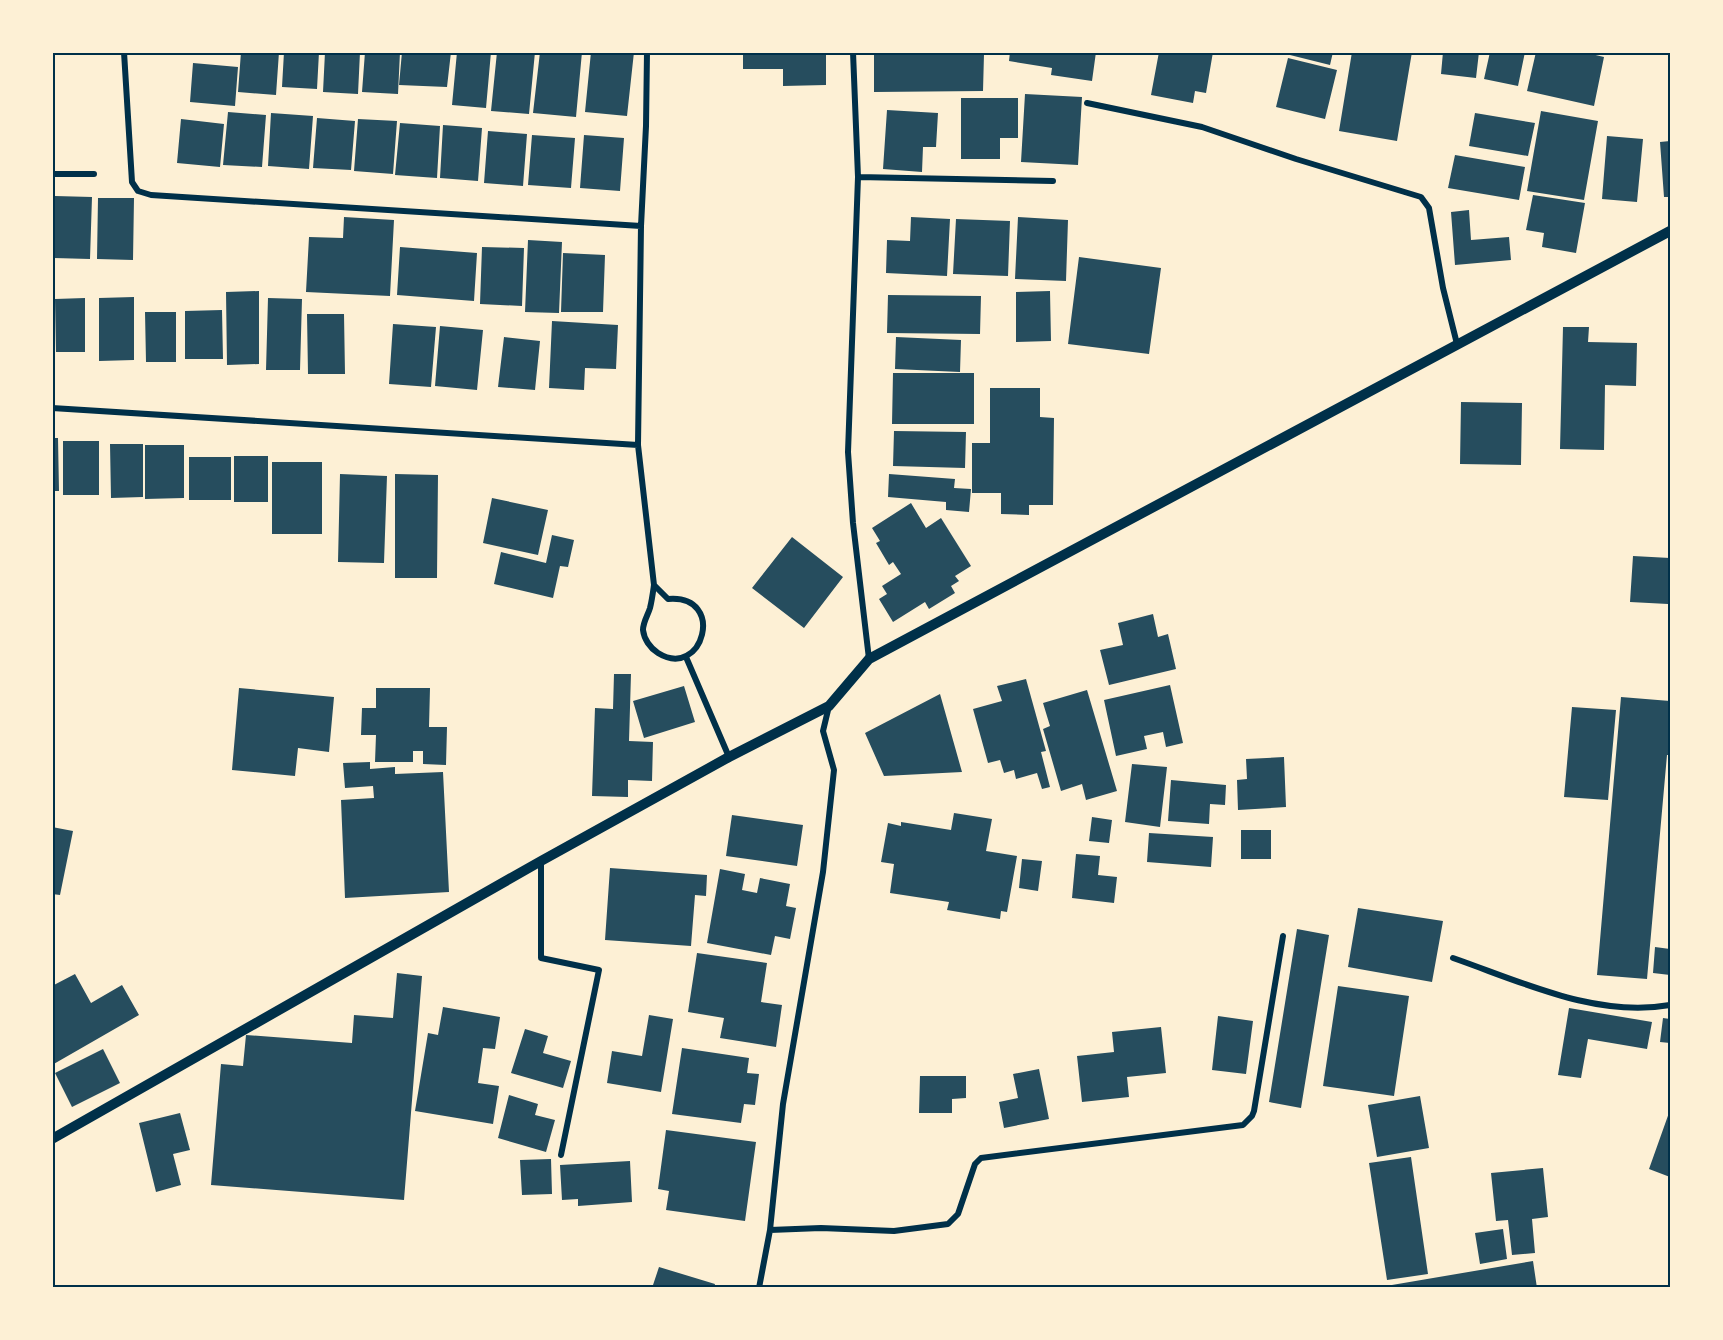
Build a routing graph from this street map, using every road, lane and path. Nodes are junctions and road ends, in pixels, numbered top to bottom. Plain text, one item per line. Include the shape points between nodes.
1 (124, 52) edge
2 (647, 52) edge
3 (853, 52) edge
4 (1087, 103) dead end
5 (52, 174) edge
6 (94, 174) dead end
7 (858, 177) junction
8 (1053, 181) dead end
9 (641, 225) junction
10 (1671, 231) edge
11 (1457, 344) junction
12 (52, 408) edge
13 (638, 445) junction
14 (654, 585) junction
15 (686, 657) junction
16 (869, 659) junction
17 (829, 706) junction
18 (729, 757) junction
19 (541, 861) junction
20 (1283, 936) dead end
21 (1453, 958) dead end
22 (1671, 1005) edge
23 (52, 1139) edge
24 (561, 1155) dead end
25 (770, 1230) junction
26 (759, 1287) edge

1 - 9 street via 132,182 138,191 151,195
2 - 9 street
3 - 7 street
4 - 11 street via 1202,127 1421,197 1429,208
5 - 6 street
7 - 8 street
7 - 16 street via 848,452
9 - 13 street
10 - 11 street
11 - 16 street
12 - 13 street
13 - 14 street
14 - 15 street via 644,622 647,643 663,656
14 - 15 street via 668,599 680,598 700,613 702,639
15 - 18 street
16 - 17 street
17 - 18 street
17 - 25 street via 823,731 834,770 823,872 783,1104
18 - 19 street
19 - 23 street
19 - 24 street via 541,958 599,970
20 - 25 street via 1254,1111 1243,1125 981,1158 975,1164 958,1214 948,1224 894,1231
21 - 22 street via 1611,1008 1646,1010
25 - 26 street

